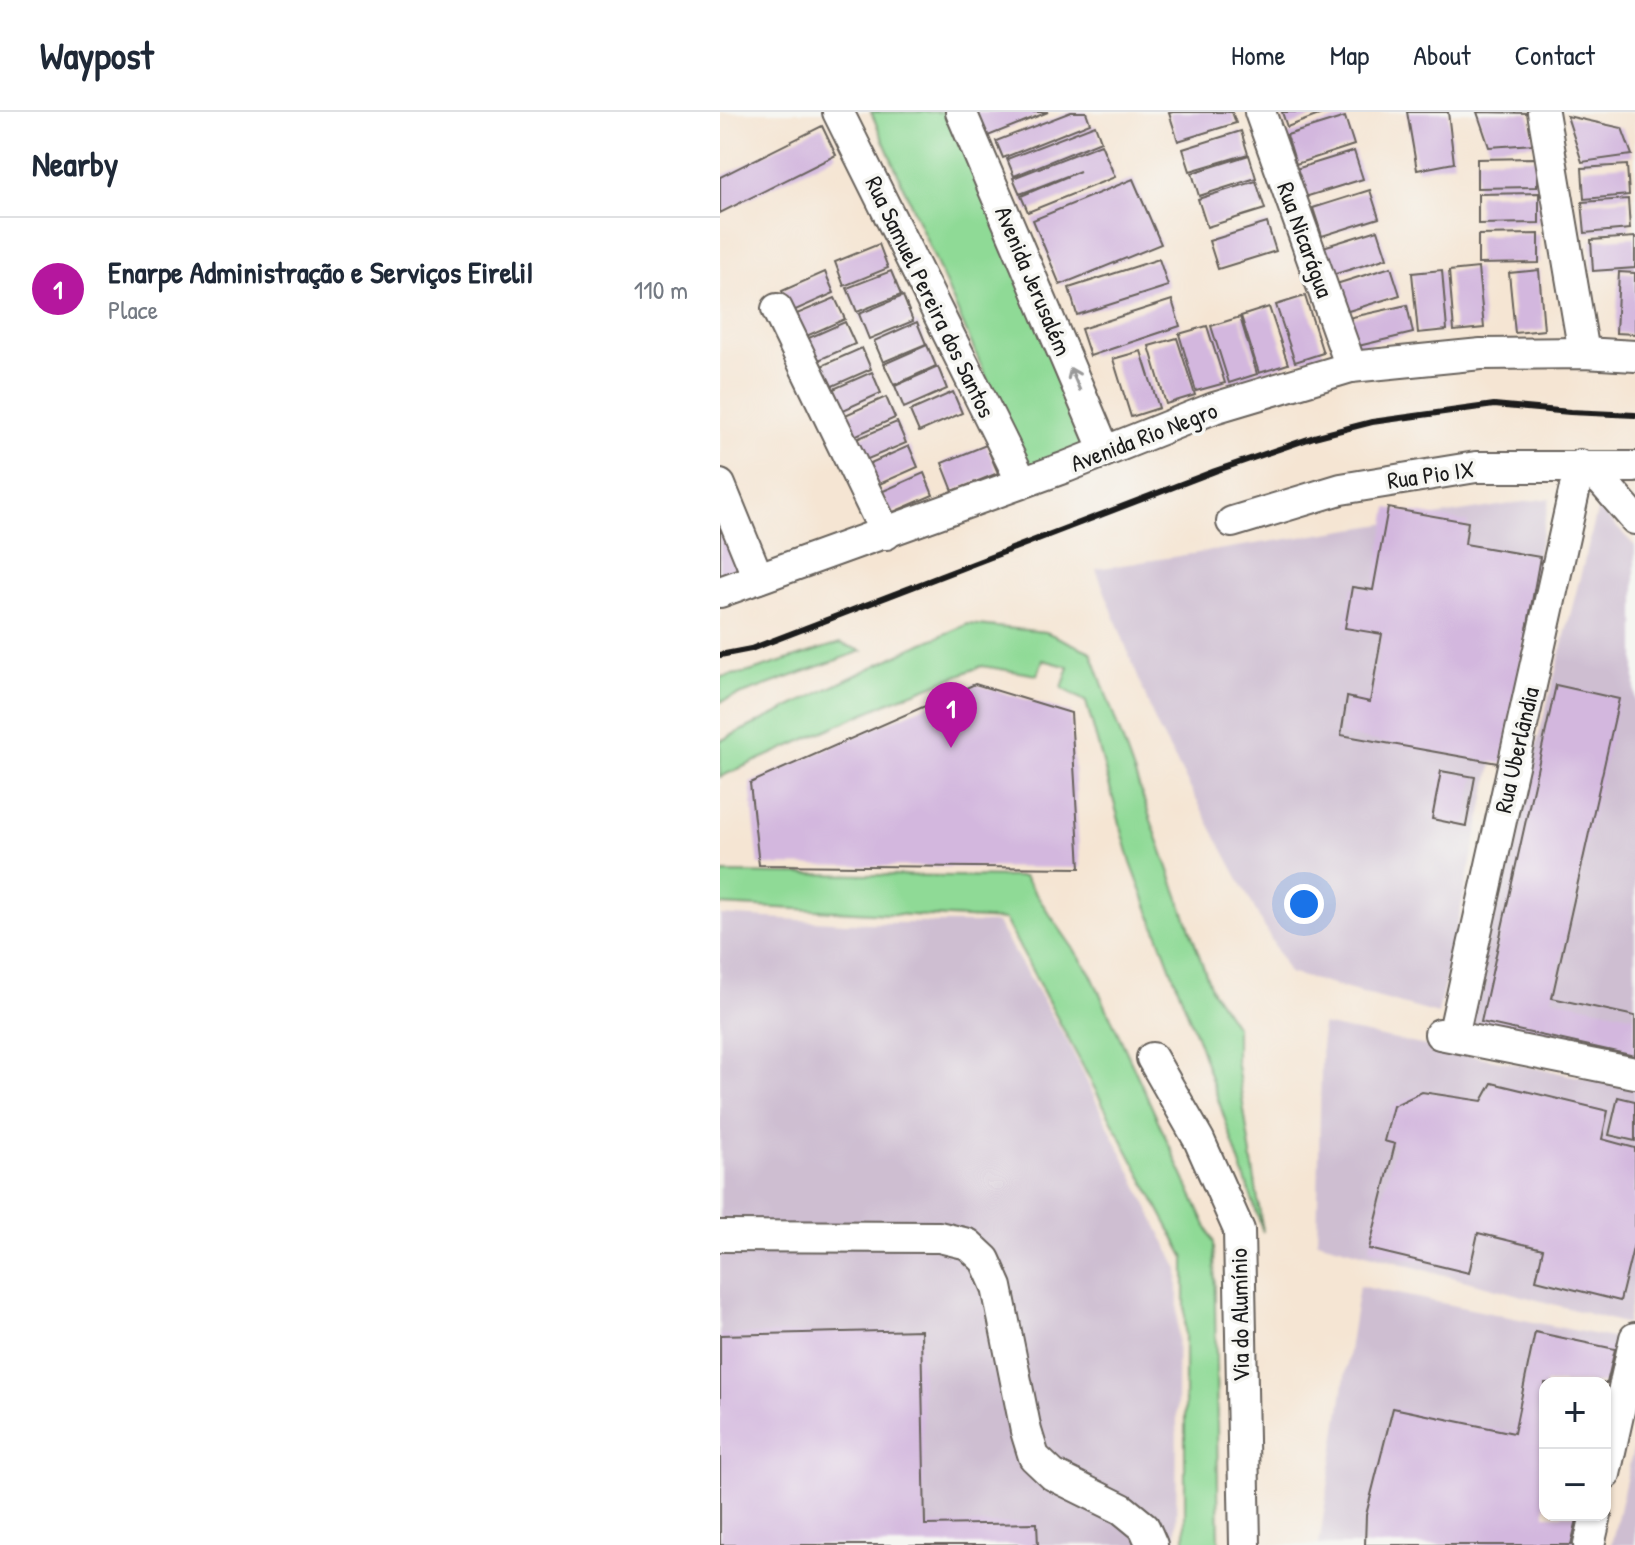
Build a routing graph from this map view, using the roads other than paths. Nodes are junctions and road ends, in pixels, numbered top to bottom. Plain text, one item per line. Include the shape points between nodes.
1 (838, 112) edge
2 (961, 112) edge
3 (1260, 112) edge
4 (1543, 112) edge
5 (777, 309) dead end
6 (1584, 353) junction
7 (1635, 356) edge
8 (1351, 367) junction
9 (1105, 451) junction
10 (1580, 465) junction
11 (1635, 467) edge
12 (1022, 482) junction
13 (720, 485) edge
14 (1635, 519) edge
15 (1232, 522) dead end
16 (886, 534) junction
17 (758, 578) junction
18 (720, 592) edge
19 (1152, 1058) dead end
20 (1635, 1073) edge
21 (720, 1236) edge
22 (1635, 1338) edge
23 (1611, 1449) edge
24 (1595, 1521) edge
25 (1152, 1545) edge
26 (1245, 1545) edge
27 (1589, 1545) edge

1 - 12 street, Rua Samuel Pereira dos Santos
9 -> 2 street, Avenida Jerusalém
3 - 8 street, Rua Nicarágua
4 - 6 street
5 - 16 street
6 - 7 street, Avenida Rio Negro
6 - 8 street, Avenida Rio Negro via 1481,354
8 - 9 street, Avenida Rio Negro via 1214,408
9 - 12 street, Avenida Rio Negro
10 - 11 street, Rua Pio IX
10 - 14 street
10 - 15 street, Rua Pio IX via 1476,467 1341,489
10 - 20 street, Rua Uberlândia via 1447,1035
12 - 16 street, Avenida Rio Negro
13 - 17 street
16 - 17 street, Avenida Rio Negro
17 - 18 street, Avenida Rio Negro
19 - 26 street, Via do Alumínio via 1199,1140 1239,1230
21 - 25 street via 939,1237 968,1244 985,1260 997,1287 1034,1457 1053,1475 1122,1509 1144,1527
22 - 23 street
24 - 27 street

